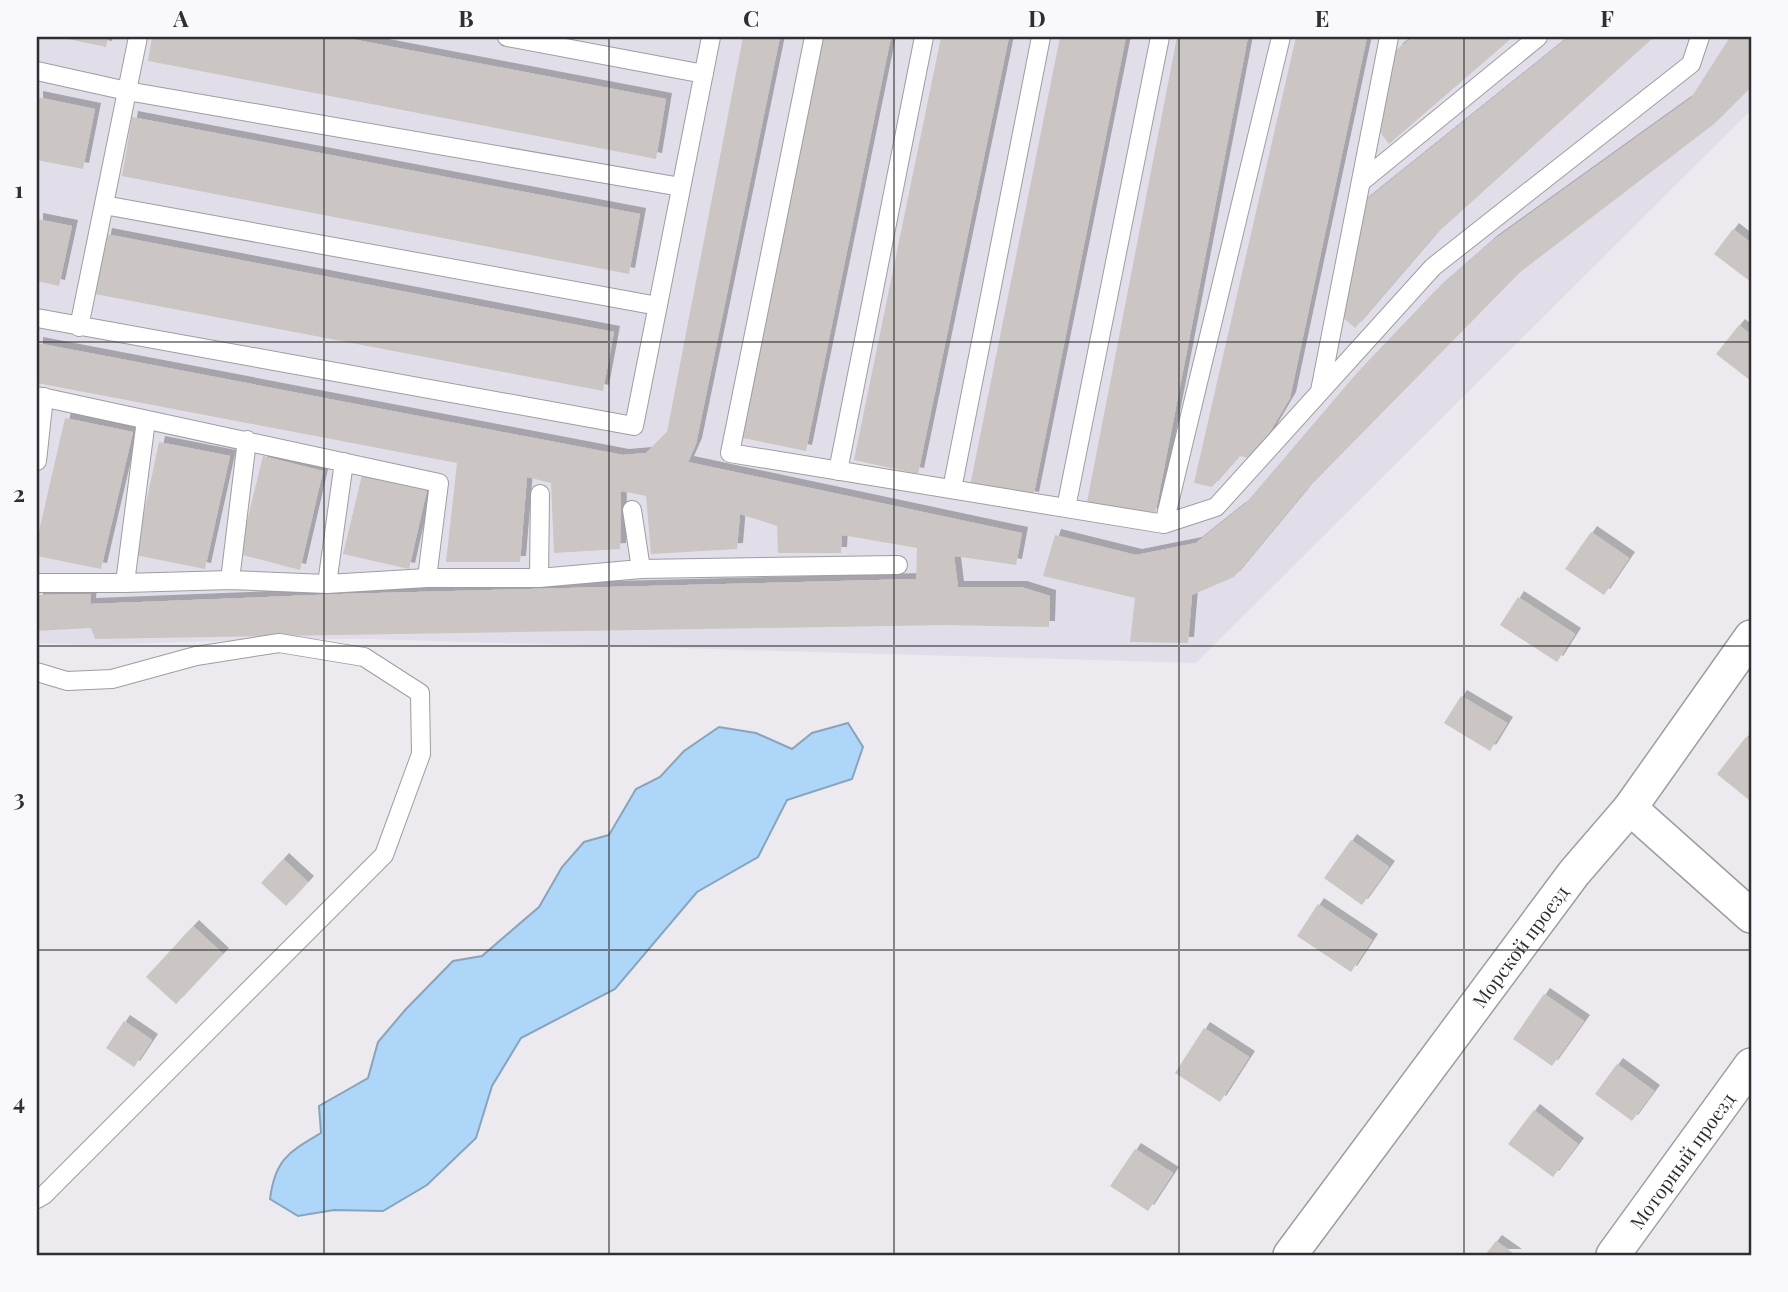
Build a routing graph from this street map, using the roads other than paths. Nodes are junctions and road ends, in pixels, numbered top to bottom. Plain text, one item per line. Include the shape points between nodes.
1 (138, 37) edge
2 (507, 37) edge
3 (711, 37) edge
4 (814, 37) edge
5 (924, 37) edge
6 (1041, 37) edge
7 (1160, 37) edge
8 (1282, 37) edge
9 (1389, 37) edge
10 (1538, 37) edge
11 (1700, 37) edge
12 (37, 71) edge
13 (704, 74) junction
14 (127, 91) junction
15 (1361, 182) junction
16 (681, 187) junction
17 (104, 205) junction
18 (658, 306) junction
19 (37, 318) edge
20 (79, 327) junction
21 (1320, 392) junction
22 (40, 397) edge
23 (146, 420) junction
24 (247, 440) junction
25 (37, 461) edge
26 (344, 462) junction
27 (838, 471) junction
28 (952, 489) junction
29 (540, 494) dead end
30 (1066, 508) junction
31 (632, 510) dead end
32 (1164, 524) junction
33 (898, 565) dead end
34 (641, 569) junction
35 (427, 578) junction
36 (539, 578) junction
37 (230, 580) junction
38 (37, 583) edge
39 (125, 583) junction
40 (327, 584) junction
41 (1751, 637) edge
42 (37, 672) edge
43 (1630, 808) junction
44 (1751, 916) edge
45 (1751, 1065) edge
46 (37, 1199) edge
47 (1290, 1255) edge
48 (1613, 1255) edge

1 - 14 lane
2 - 13 lane
3 - 13 lane
4 - 27 lane via 730,453
5 - 27 lane
6 - 28 lane
7 - 30 lane
8 - 32 lane
9 - 15 lane
10 - 15 lane
11 - 21 lane via 1691,64 1433,267
12 - 14 lane
13 - 16 lane
14 - 16 lane
14 - 17 lane
15 - 21 lane
16 - 18 lane
17 - 18 lane
17 - 20 lane
18 - 20 lane via 634,426
19 - 20 lane
21 - 32 lane via 1216,507
22 - 23 lane
22 - 25 lane
23 - 24 lane
23 - 39 lane
24 - 26 lane
24 - 37 lane
26 - 35 lane via 439,483
26 - 40 lane
27 - 28 lane
28 - 30 lane
29 - 36 lane
30 - 32 lane
31 - 34 lane
33 - 34 lane
34 - 36 lane
35 - 36 lane
35 - 40 lane
37 - 39 lane
37 - 40 lane
38 - 39 lane
41 - 43 street, Морской проезд
42 - 46 lane via 67,681 112,679 196,656 279,643 364,657 420,693 421,754 384,855
43 - 44 street
43 - 47 street, Морской проезд via 1574,873
45 - 48 street, Моторный проезд

